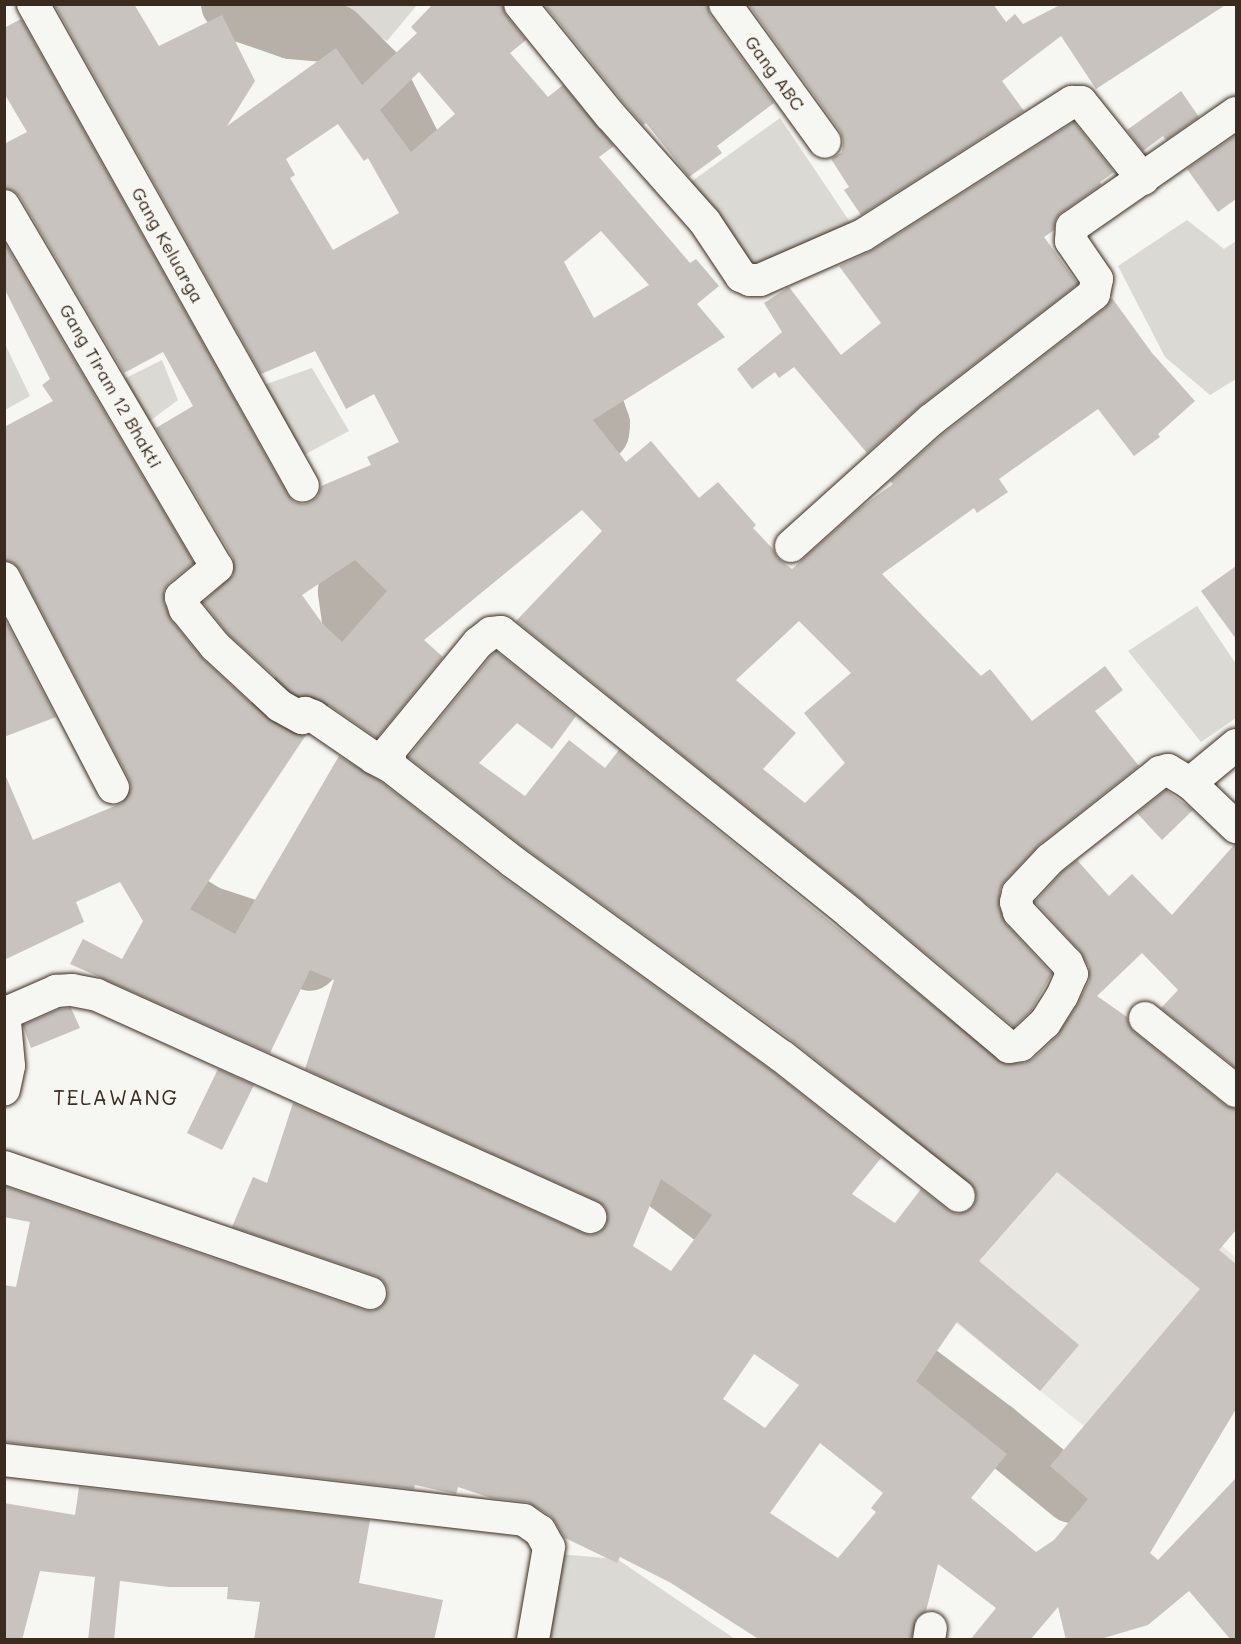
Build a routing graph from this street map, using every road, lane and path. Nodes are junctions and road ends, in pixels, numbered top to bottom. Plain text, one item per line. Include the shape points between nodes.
1 (33, 4) edge
2 (520, 4) edge
3 (725, 4) edge
4 (1236, 113) edge
5 (825, 142) dead end
6 (1143, 179) junction
7 (4, 206) edge
8 (303, 486) dead end
9 (790, 546) dead end
10 (4, 578) edge
11 (1236, 744) edge
12 (390, 766) junction
13 (1190, 783) junction
14 (113, 787) dead end
15 (1236, 827) edge
16 (5, 1012) edge
17 (1146, 1018) dead end
18 (4, 1089) edge
19 (1236, 1091) edge
20 (4, 1167) edge
21 (959, 1196) dead end
22 (590, 1217) dead end
23 (370, 1293) dead end
24 (4, 1460) edge
25 (533, 1640) edge

1 - 8 street, Gang Keluarga
2 - 6 street via 610,115 705,222 741,276 750,280 760,280 863,235 1072,102 1081,102
3 - 5 street, Gang ABC
4 - 6 street
6 - 9 street via 1072,227 1071,241 1096,279 1094,294 931,420
7 - 12 street, Gang Tiram 12 Bhakti via 217,567 181,597 181,603 215,646 285,709 302,718 305,713 313,717
10 - 14 street
11 - 13 street
12 - 13 street via 390,750 471,651 491,633 501,632 850,913 1009,1047 1022,1045 1045,1023 1072,974 1068,963 1019,912 1018,893 1050,859 1160,772 1168,770
12 - 21 street via 512,861 783,1058
13 - 15 street
16 - 18 street via 9,1066
16 - 22 street via 56,991 97,995
17 - 19 street
20 - 23 street
24 - 25 street via 524,1521 540,1531 549,1548

